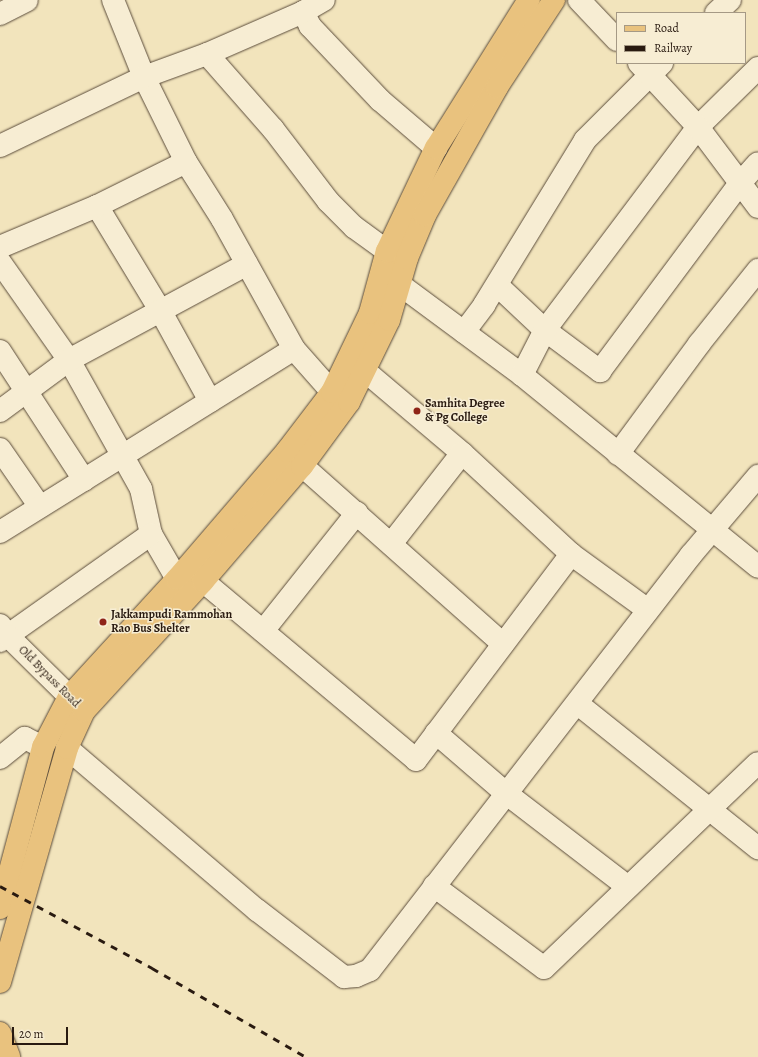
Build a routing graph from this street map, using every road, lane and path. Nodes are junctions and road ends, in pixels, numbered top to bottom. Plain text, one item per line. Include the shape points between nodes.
1 (27, 0) edge
2 (113, 0) edge
3 (324, 0) edge
4 (529, 0) edge
5 (554, 0) edge
6 (579, 0) edge
7 (730, 0) edge
8 (303, 12) junction
9 (717, 12) edge
10 (0, 14) edge
11 (616, 39) edge
12 (207, 54) junction
13 (650, 67) edge
14 (758, 68) edge
15 (144, 77) junction
16 (698, 127) junction
17 (0, 146) edge
18 (436, 148) junction
19 (186, 162) junction
20 (758, 163) edge
21 (741, 182) junction
22 (97, 206) junction
23 (758, 207) edge
24 (0, 247) edge
25 (388, 251) junction
26 (0, 262) edge
27 (248, 264) junction
28 (758, 270) edge
29 (399, 284) junction
30 (497, 285) junction
31 (160, 310) junction
32 (545, 330) junction
33 (464, 332) junction
34 (294, 348) junction
35 (0, 351) edge
36 (69, 360) junction
37 (365, 371) junction
38 (522, 375) junction
39 (28, 391) junction
40 (332, 392) junction
41 (210, 401) junction
42 (0, 411) edge
43 (0, 449) edge
44 (287, 451) junction
45 (462, 453) junction
46 (618, 454) junction
47 (122, 456) junction
48 (302, 466) junction
49 (758, 476) edge
50 (84, 480) junction
51 (40, 507) junction
52 (357, 513) junction
53 (712, 530) junction
54 (0, 532) edge
55 (152, 534) junction
56 (391, 544) junction
57 (571, 554) junction
58 (758, 566) edge
59 (177, 579) junction
60 (203, 581) junction
61 (648, 610) junction
62 (263, 631) junction
63 (3, 634) edge
64 (503, 644) junction
65 (76, 704) junction
66 (578, 704) junction
67 (436, 733) junction
68 (44, 747) junction
69 (67, 748) junction
70 (0, 758) edge
71 (758, 763) edge
72 (507, 794) junction
73 (717, 814) junction
74 (758, 848) edge
75 (434, 886) junction
76 (627, 886) junction
77 (0, 908) edge
78 (0, 982) edge
79 (0, 1033) edge
80 (9, 1057) edge

1 - 10 street
2 - 15 street
3 - 8 street
4 - 18 main road
5 - 29 main road via 456,156 425,215
6 - 11 street
7 - 9 street
8 - 12 street
8 - 18 street via 310,26 369,90
12 - 15 street
12 - 25 street via 273,130 328,202 354,227
13 - 16 street
13 - 30 street via 585,140
14 - 16 street
15 - 17 street
15 - 19 street
16 - 21 street
16 - 32 street
18 - 25 main road
19 - 22 street
19 - 27 street
20 - 21 street
21 - 23 street
21 - 32 street via 600,371
22 - 24 street
22 - 31 street
25 - 40 main road via 370,313
26 - 36 street
27 - 31 street
27 - 34 street
28 - 46 street via 699,344
29 - 33 street
29 - 37 main road via 389,320
30 - 32 street
30 - 33 street
31 - 36 street
31 - 41 street
32 - 38 street
33 - 38 street
34 - 40 street
34 - 41 street
35 - 39 street
36 - 39 street
36 - 47 street
37 - 45 street
37 - 48 main road via 349,402
38 - 46 street
39 - 42 street
39 - 50 street
40 - 44 main road
41 - 47 street
43 - 51 street
44 - 48 street
44 - 59 main road
45 - 56 street
45 - 57 street
46 - 53 street
47 - 50 street
47 - 55 street via 141,489
48 - 52 street
48 - 60 main road
49 - 53 street
50 - 51 street
51 - 54 street
52 - 56 street
52 - 62 street
53 - 58 street
53 - 61 street
55 - 59 street
55 - 63 street
56 - 64 street
57 - 61 street
57 - 64 street
59 - 65 main road
60 - 62 street
60 - 65 main road
61 - 66 street
62 - 67 street via 416,760
63 - 65 street, Old Bypass Road
64 - 67 street
65 - 68 main road
65 - 69 main road
66 - 72 street
66 - 73 street
67 - 72 street
68 - 70 street via 25,738
68 - 77 main road
69 - 75 street via 257,910 344,977 356,976 370,970
69 - 78 main road
71 - 73 street
72 - 75 street
72 - 76 street
73 - 74 street
73 - 76 street
75 - 76 street via 544,968
79 - 80 main road

